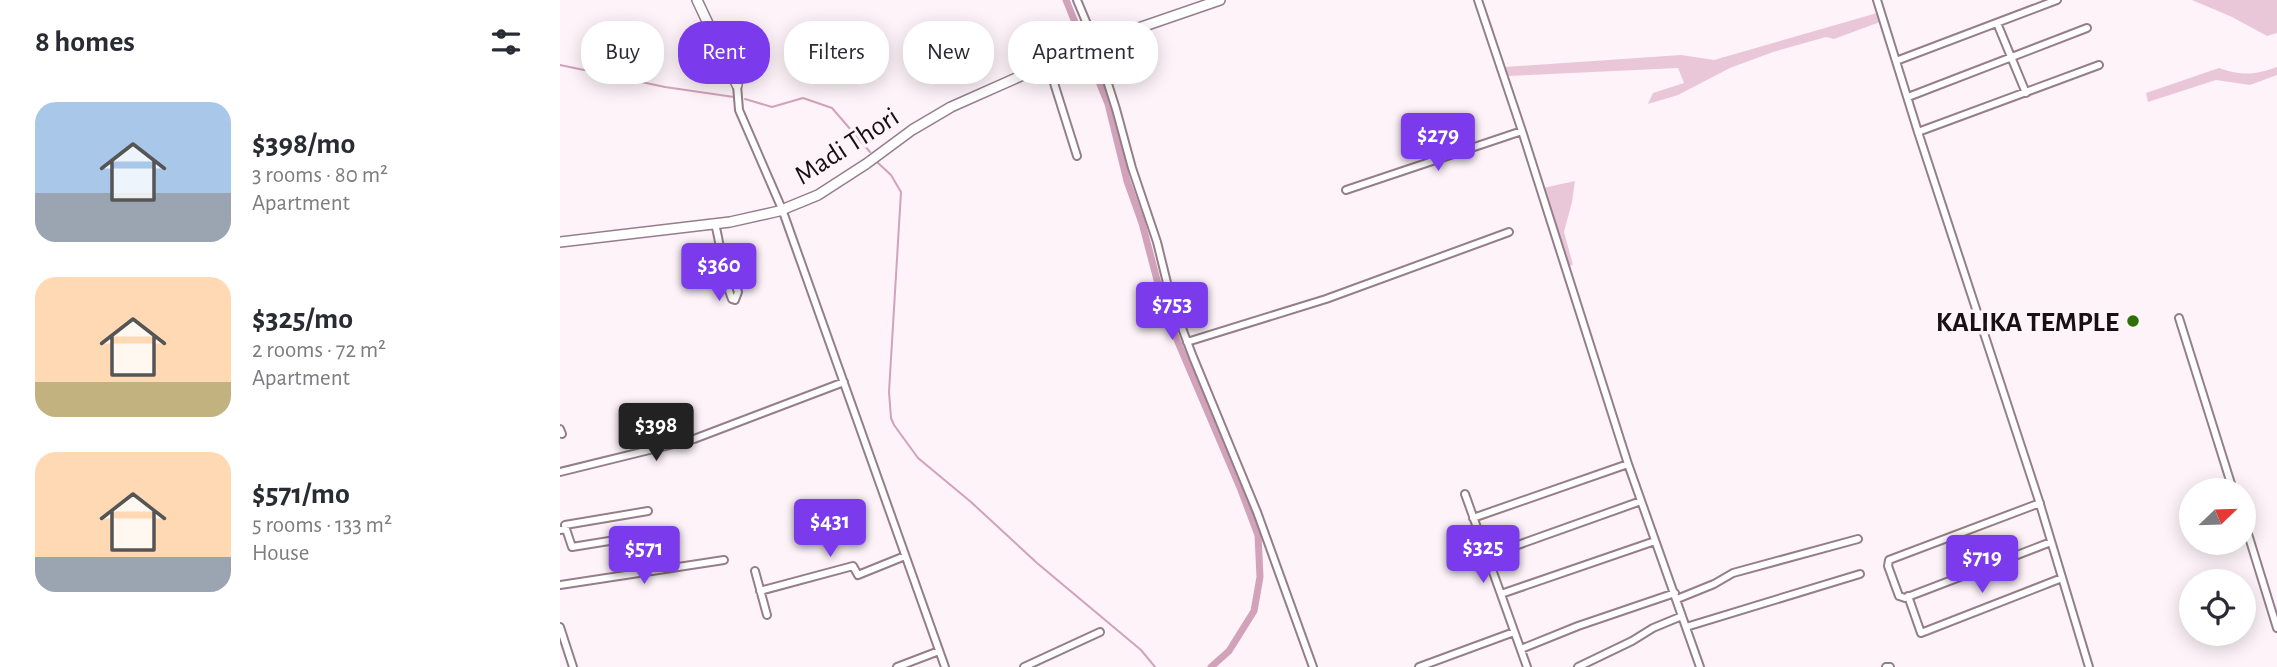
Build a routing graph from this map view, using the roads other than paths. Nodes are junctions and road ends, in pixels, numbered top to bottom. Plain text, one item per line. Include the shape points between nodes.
1 (696, 0) edge
2 (1077, 0) edge
3 (1220, 0) edge
4 (1478, 0) edge
5 (1877, 0) edge
6 (2057, 0) edge
7 (1084, 21) edge
8 (1158, 21) edge
9 (1997, 23) junction
10 (2087, 28) dead end
11 (2011, 57) junction
12 (1896, 61) junction
13 (2099, 65) dead end
14 (1008, 82) edge
15 (1054, 84) edge
16 (1105, 84) edge
17 (737, 85) joint
18 (2026, 93) junction
19 (1908, 97) junction
20 (1522, 131) junction
21 (1918, 132) junction
22 (1077, 156) dead end
23 (1346, 190) dead end
24 (782, 209) junction
25 (715, 224) junction
26 (1509, 232) dead end
27 (560, 242) edge
28 (731, 273) dead end
29 (2179, 318) dead end
30 (1187, 342) junction
31 (844, 382) junction
32 (1628, 464) junction
33 (560, 472) edge
34 (2229, 478) edge
35 (1465, 494) dead end
36 (1641, 501) junction
37 (2040, 503) junction
38 (648, 511) dead end
39 (1473, 517) junction
40 (563, 529) edge
41 (646, 535) dead end
42 (1858, 538) dead end
43 (1656, 541) junction
44 (2051, 542) junction
45 (2254, 555) edge
46 (905, 556) junction
47 (1487, 556) junction
48 (724, 560) dead end
49 (755, 570) dead end
50 (1860, 575) dead end
51 (2062, 578) junction
52 (560, 585) edge
53 (761, 591) junction
54 (1501, 594) junction
55 (1676, 596) junction
56 (1908, 596) junction
57 (767, 615) dead end
58 (1682, 616) junction
59 (560, 627) edge
60 (1686, 627) junction
61 (2277, 628) edge
62 (1100, 632) dead end
63 (1514, 632) junction
64 (1521, 649) junction
65 (939, 650) junction
66 (573, 667) edge
67 (897, 667) edge
68 (945, 667) edge
69 (1024, 667) edge
70 (1313, 667) edge
71 (1419, 667) edge
72 (1527, 667) edge
73 (1578, 667) edge
74 (1700, 667) edge
75 (2089, 667) edge

1 - 17 main road
2 - 7 street
3 - 8 main road, Madi Thori
4 - 20 street
5 - 12 street
6 - 9 street
9 - 11 street
9 - 12 street
10 - 11 street
11 - 18 street
11 - 19 street
12 - 19 street
13 - 18 street
14 - 24 main road, Madi Thori via 951,107 818,195
15 - 22 street
16 - 30 street
17 - 24 street via 738,110
18 - 21 street
19 - 21 street
20 - 23 street
20 - 32 street
21 - 37 street
24 - 25 main road, Madi Thori
24 - 31 street
25 - 27 main road, Madi Thori
25 - 28 street via 725,282 735,300 738,292
26 - 30 street via 1326,299
29 - 34 street
30 - 70 street via 1257,512
31 - 33 street via 694,439
31 - 46 street
32 - 36 street
32 - 39 street
35 - 39 street
36 - 43 street
36 - 47 street
37 - 44 street
37 - 56 street via 1889,560 1899,596
38 - 40 street
39 - 47 street
40 - 41 street via 572,547
42 - 55 street via 1733,573
43 - 54 street
43 - 55 street
44 - 51 street
44 - 56 street
45 - 61 street
46 - 53 street via 858,575 853,566
46 - 65 street
47 - 54 street
48 - 52 street
49 - 53 street
50 - 60 street
51 - 56 street via 1921,633
51 - 75 street
53 - 57 street
54 - 63 street
55 - 58 street
55 - 64 street via 1589,622
58 - 60 street
58 - 73 street
59 - 66 street
60 - 74 street
62 - 69 street
63 - 64 street
63 - 71 street
64 - 72 street
65 - 67 street
65 - 68 street

